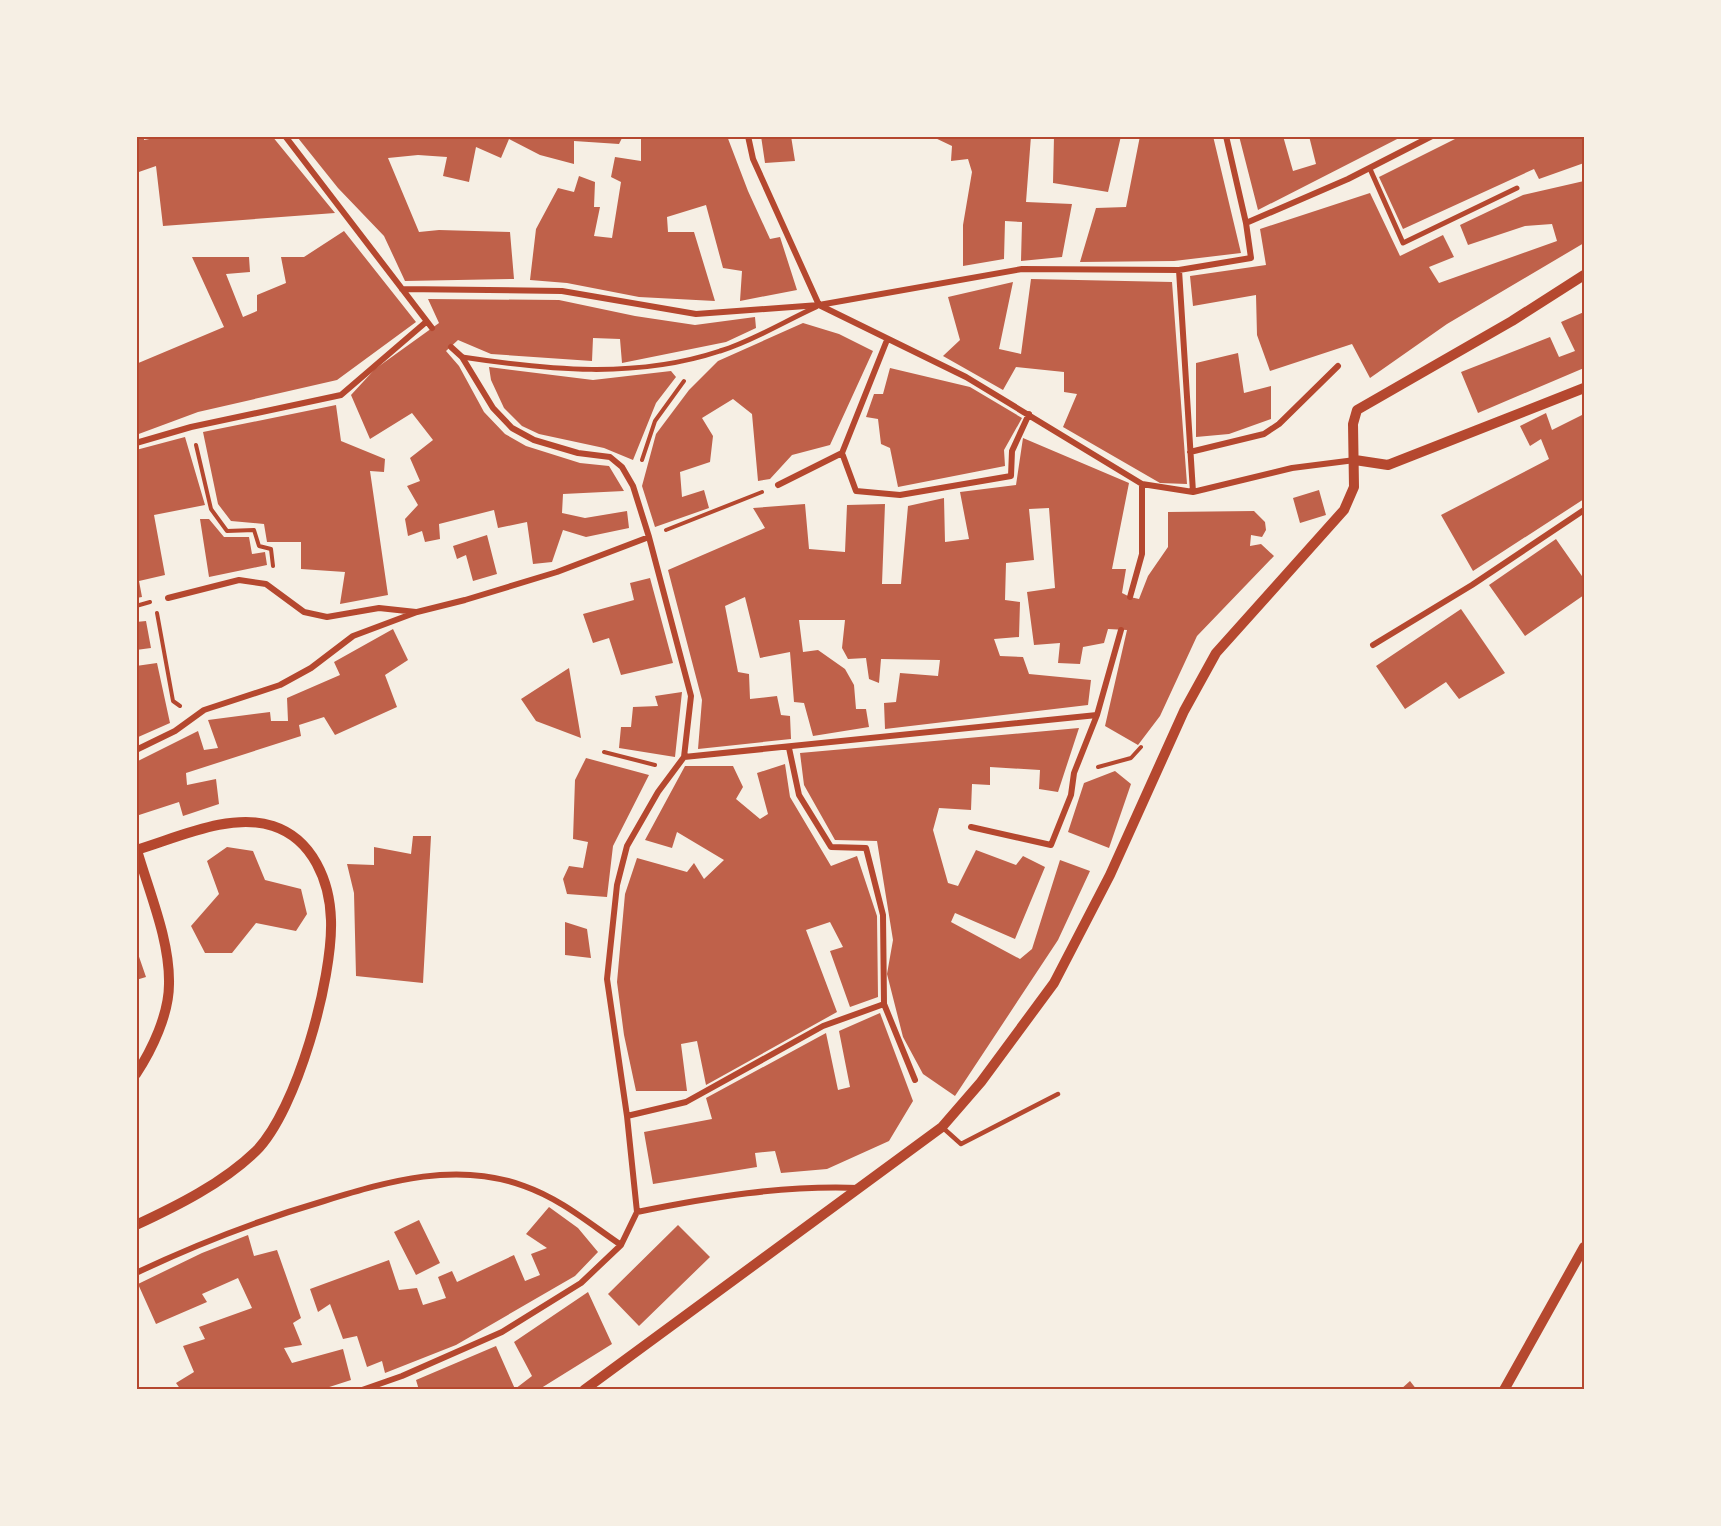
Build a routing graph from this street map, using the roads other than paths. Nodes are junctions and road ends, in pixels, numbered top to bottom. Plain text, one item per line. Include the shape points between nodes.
1 (285, 136) edge
2 (748, 136) edge
3 (1226, 136) edge
4 (1432, 136) edge
5 (1370, 169) junction
6 (1517, 188) dead end
7 (1246, 223) junction
8 (1179, 270) junction
9 (1584, 275) edge
10 (402, 290) junction
11 (819, 305) junction
12 (426, 322) junction
13 (432, 328) dead end
14 (887, 340) junction
15 (451, 346) dead end
16 (462, 357) junction
17 (1338, 366) dead end
18 (1584, 388) edge
19 (1029, 414) junction
20 (136, 443) edge
21 (1190, 452) junction
22 (842, 453) junction
23 (1355, 460) junction
24 (1142, 484) junction
25 (778, 485) road end
26 (1193, 492) junction
27 (1584, 510) edge
28 (649, 537) junction
29 (1130, 597) dead end
30 (168, 598) dead end
31 (417, 612) junction
32 (1121, 630) dead end
33 (1373, 645) dead end
34 (1097, 715) junction
35 (789, 748) junction
36 (136, 750) edge
37 (684, 757) junction
38 (970, 827) dead end
39 (137, 850) edge
40 (884, 1005) junction
41 (136, 1074) edge
42 (915, 1080) dead end
43 (1058, 1094) dead end
44 (627, 1116) junction
45 (942, 1127) junction
46 (860, 1188) junction
47 (637, 1212) junction
48 (136, 1225) edge
49 (621, 1245) junction
50 (1584, 1247) edge
51 (136, 1273) edge
52 (362, 1389) edge
53 (584, 1389) edge
54 (1504, 1389) edge

1 - 10 street
2 - 11 street via 753,159
3 - 7 street
4 - 5 street
5 - 6 street via 1403,243
5 - 7 street
7 - 8 street via 1251,258
8 - 11 street via 1022,269
8 - 21 street
9 - 23 street via 1358,410 1353,424
10 - 11 street via 562,291 696,314
10 - 12 street
11 - 14 street
11 - 16 street via 722,351 668,365 596,372
12 - 13 street
12 - 20 street via 341,395
14 - 19 street via 966,377
14 - 22 street
15 - 16 street
16 - 28 street via 493,408 512,428 534,440 610,458 622,467 633,486
17 - 21 street via 1264,434
18 - 23 street via 1388,465
19 - 22 street via 1012,451 1011,476 900,495 856,491
19 - 24 street
21 - 26 street
22 - 25 street
23 - 26 street via 1292,468
23 - 45 street via 1354,487 1344,510 1216,653 1054,983 981,1082
24 - 26 street
24 - 29 street via 1142,554
27 - 33 street
28 - 31 street via 547,575
28 - 37 street via 691,696
30 - 31 street via 239,580 266,584 304,612 327,617 379,608
31 - 36 street via 353,636 280,685 204,710 175,731
32 - 34 street
34 - 35 street
34 - 38 street via 1051,845
35 - 37 street
35 - 40 street via 799,795 831,847 866,848 883,915
37 - 44 street via 627,846 617,885 607,980
39 - 41 street via 165,950 169,984 165,1012
39 - 48 street via 213,827 252,822 275,826 310,852 327,886 331,921 313,1027 293,1090 278,1118 256,1150 219,1178 176,1207
40 - 42 street
40 - 44 street via 823,1026 686,1102
43 - 45 lane via 961,1144
44 - 47 street
45 - 46 street
46 - 47 street via 816,1186 726,1194
46 - 53 street
47 - 49 street
49 - 51 street via 559,1201 524,1186 496,1178 427,1175 394,1180 272,1216 192,1246
49 - 52 street via 581,1283 502,1332 402,1376
50 - 54 street

